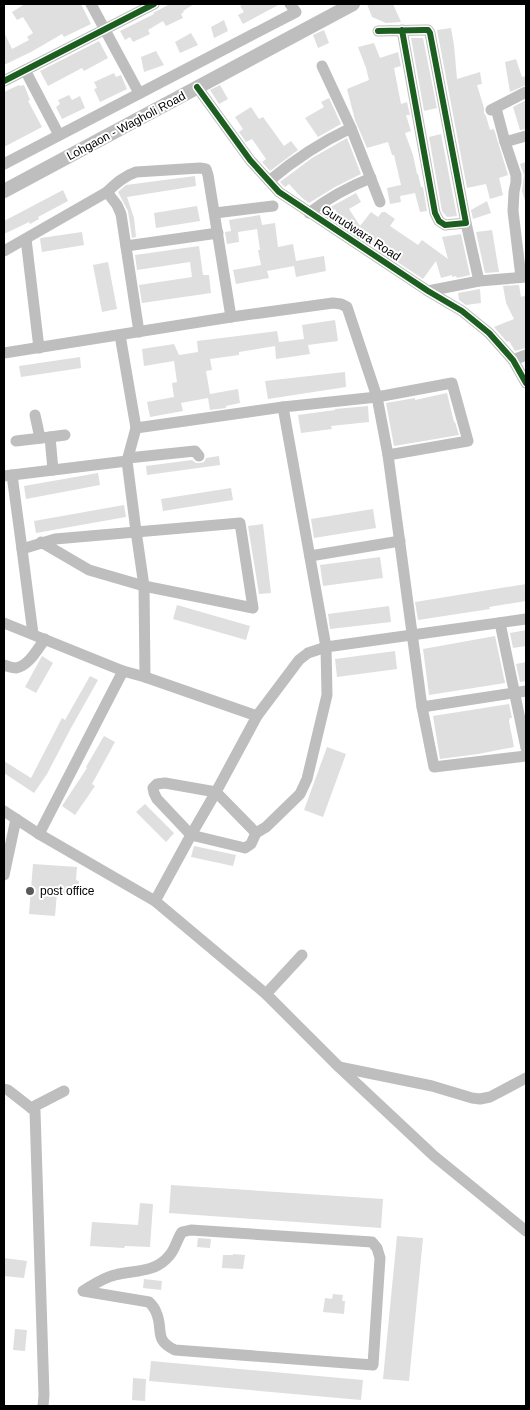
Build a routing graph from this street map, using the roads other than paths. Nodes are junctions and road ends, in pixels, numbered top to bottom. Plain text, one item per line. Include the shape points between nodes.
1 (91, 4) edge
2 (154, 4) edge
3 (290, 4) edge
4 (353, 4) edge
5 (104, 29) junction
6 (378, 30) dead end
7 (402, 30) junction
8 (322, 66) dead end
9 (25, 70) junction
10 (4, 81) edge
11 (197, 87) junction
12 (526, 92) edge
13 (139, 93) junction
14 (351, 128) junction
15 (59, 135) junction
16 (526, 136) edge
17 (506, 142) junction
18 (4, 164) edge
19 (370, 178) junction
20 (269, 181) junction
21 (4, 191) edge
22 (107, 192) junction
23 (380, 202) dead end
24 (274, 206) dead end
25 (215, 212) junction
26 (309, 212) junction
27 (466, 223) junction
28 (218, 233) junction
29 (26, 238) junction
30 (126, 246) junction
31 (4, 251) edge
32 (524, 277) edge
33 (479, 281) junction
34 (428, 291) junction
35 (231, 318) junction
36 (139, 332) junction
37 (120, 335) junction
38 (39, 348) junction
39 (4, 353) edge
40 (526, 355) edge
41 (513, 360) junction
42 (526, 383) edge
43 (377, 396) junction
44 (283, 407) junction
45 (35, 415) dead end
46 (136, 428) junction
47 (65, 435) dead end
48 (45, 437) junction
49 (16, 441) dead end
50 (388, 455) junction
51 (200, 456) dead end
52 (128, 459) junction
53 (54, 470) junction
54 (8, 476) edge
55 (136, 531) junction
56 (400, 541) junction
57 (41, 542) junction
58 (22, 549) junction
59 (310, 556) junction
60 (144, 586) junction
61 (526, 619) edge
62 (4, 623) edge
63 (500, 623) junction
64 (33, 634) junction
65 (413, 634) junction
66 (45, 639) junction
67 (326, 647) junction
68 (4, 666) edge
69 (123, 671) junction
70 (145, 677) junction
71 (520, 692) edge
72 (422, 708) junction
73 (257, 716) junction
74 (526, 748) edge
75 (526, 756) edge
76 (216, 792) junction
77 (4, 811) edge
78 (16, 819) junction
79 (256, 833) junction
80 (40, 834) junction
81 (191, 835) junction
82 (4, 875) edge
83 (155, 902) junction
84 (302, 955) dead end
85 (266, 994) junction
86 (339, 1067) junction
87 (526, 1078) edge
88 (4, 1089) edge
89 (64, 1091) dead end
90 (31, 1108) junction
91 (526, 1231) edge
92 (83, 1291) joint
93 (44, 1406) edge

1 - 5 street
2 - 5 street
3 - 13 street via 296,12
4 - 11 main road, Lohgaon - Wagholi Road
5 - 9 street
5 - 13 street
6 - 7 street
7 - 27 street via 428,30 430,34
7 - 27 street via 435,213 445,225
8 - 14 street
9 - 10 street
9 - 15 street
11 - 20 street, Gurudwara Road
11 - 21 main road, Lohgaon - Wagholi Road
12 - 17 street via 494,111
13 - 15 street
14 - 19 street
14 - 20 street via 309,150
15 - 18 street
16 - 17 street
17 - 32 street via 516,176 513,211
19 - 23 street
19 - 26 street via 344,189
20 - 26 street, Gurudwara Road via 279,192
22 - 25 street via 136,172 206,169
22 - 29 street
22 - 30 street via 121,214
24 - 25 street
25 - 28 street
26 - 34 street, Gurudwara Road
27 - 33 street
28 - 30 street
28 - 35 street
29 - 31 street
29 - 38 street
30 - 36 street
32 - 33 street
33 - 34 street
34 - 41 street, Gurudwara Road via 462,311 489,333
35 - 36 street
35 - 43 street via 341,304 346,307
36 - 37 street
37 - 38 street
37 - 46 street
38 - 39 street
40 - 41 street
41 - 42 street, Gurudwara Road
43 - 44 street
43 - 50 street
43 - 50 street via 452,382 468,441
44 - 46 street
44 - 59 street
45 - 48 street
46 - 52 street
47 - 48 street
48 - 49 street
48 - 53 street
50 - 56 street
51 - 52 street via 195,451
52 - 53 street
52 - 55 street
53 - 54 street
54 - 58 street
55 - 57 street
55 - 60 street
55 - 60 street via 240,523 253,608
56 - 59 street
56 - 65 street
57 - 58 street
57 - 60 street via 89,570
58 - 64 street
59 - 67 street
60 - 70 street
61 - 63 street
62 - 64 street
63 - 65 street
63 - 71 street
64 - 66 street
65 - 67 street
65 - 72 street
66 - 68 street via 27,663 15,668
66 - 69 street
67 - 73 street via 299,660
67 - 79 street via 327,695 307,779 300,794
69 - 70 street
69 - 80 street
70 - 73 street
71 - 72 street
71 - 74 street
72 - 75 street via 434,767
73 - 76 street
76 - 79 street
76 - 81 street
76 - 81 street via 165,783 153,788 157,799
77 - 78 street
78 - 80 street
78 - 82 street
79 - 81 street via 245,848
80 - 83 street
81 - 83 street
83 - 85 street
84 - 85 street
85 - 86 street
86 - 87 street via 432,1086 480,1100
86 - 91 street via 434,1156
88 - 90 street
89 - 90 street
90 - 93 street via 35,1111
92 - 92 street via 149,1302 157,1313 162,1341 175,1350 373,1366 380,1258 372,1242 191,1230 182,1232 170,1256 156,1266 106,1277

